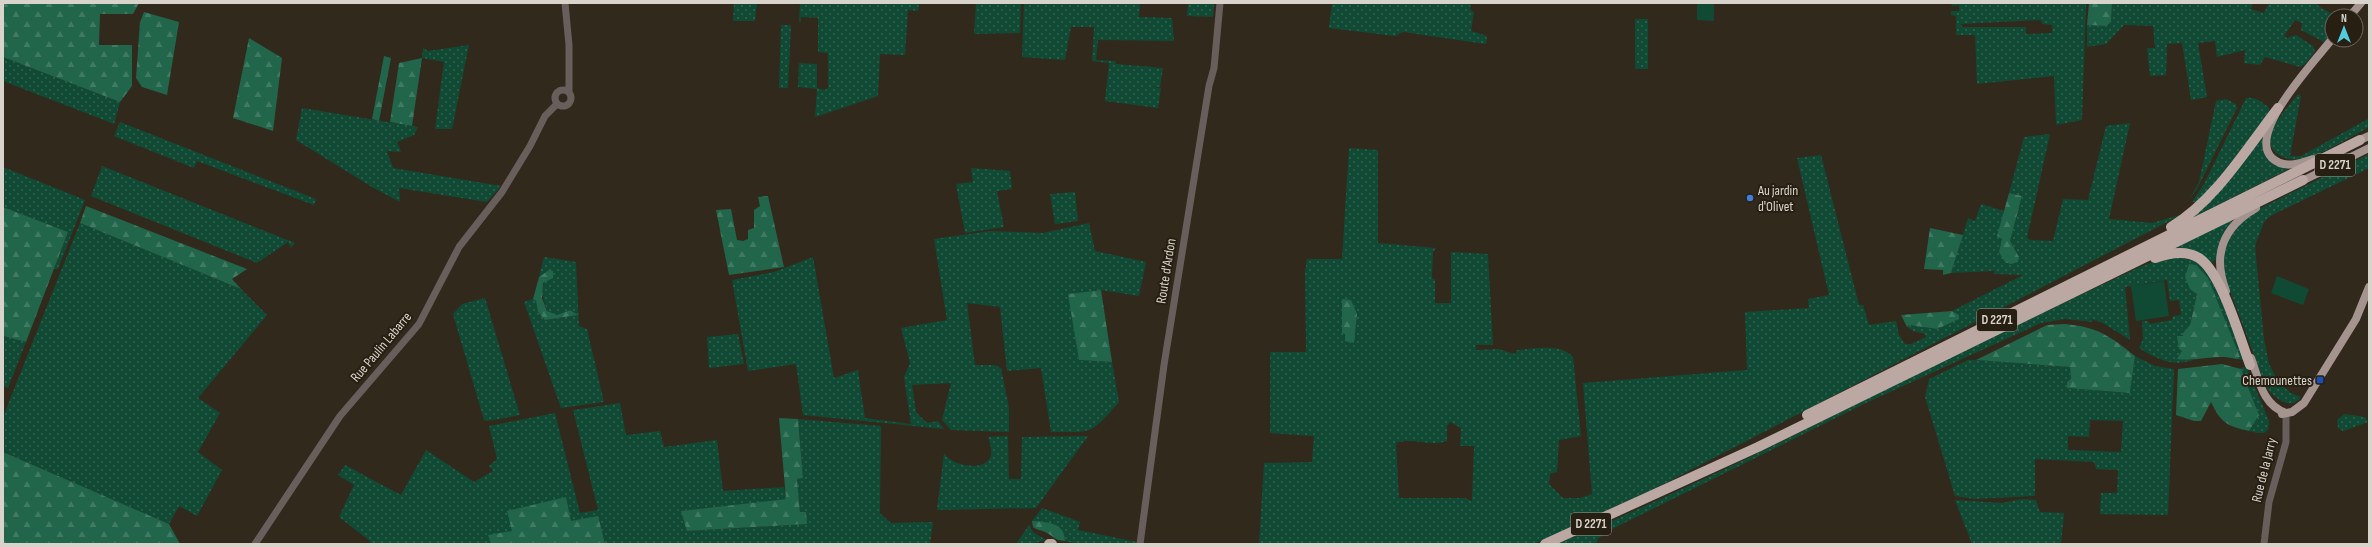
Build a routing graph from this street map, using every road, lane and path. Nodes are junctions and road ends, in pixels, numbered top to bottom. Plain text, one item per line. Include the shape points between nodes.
1 (565, 3) edge
2 (1220, 3) edge
3 (2325, 48) edge
4 (568, 61) junction
5 (560, 91) junction
6 (569, 92) junction
7 (558, 104) junction
8 (2278, 108) junction
9 (2365, 138) edge
10 (2369, 148) edge
11 (2303, 180) junction
12 (2097, 270) junction
13 (2112, 273) junction
14 (2369, 287) edge
15 (2250, 365) joint
16 (2286, 414) junction
17 (1636, 504) junction
18 (255, 544) edge
19 (1140, 544) edge
20 (1545, 544) edge
21 (2264, 544) edge

1 - 4 street
2 - 19 street, Route d'Ardon via 1214,68 1167,348
3 - 8 main road
4 - 5 street
4 - 6 street
5 - 6 street
5 - 7 street via 556,97
6 - 7 street via 569,104
7 - 18 street, Rue Paulin Labarre via 545,116 506,187 459,247 419,324 340,416
8 - 9 main road via 2266,141 2271,157 2282,164 2290,166 2304,162
8 - 12 highway via 2205,201 2183,220
9 - 12 highway, D 2271
10 - 11 main road, D 2271
11 - 13 highway, D 2271
11 - 16 main road via 2242,216 2225,237 2220,257 2223,283 2268,402
12 - 17 highway, D 2271 via 1842,397
13 - 15 highway via 2166,254 2184,253 2199,257 2209,266 2219,282
13 - 17 highway, D 2271
14 - 16 main road via 2356,318 2304,403
15 - 16 main road via 2265,404 2278,414
16 - 21 street, Rue de la Jarry via 2286,442 2269,502
17 - 20 highway, D 2271

